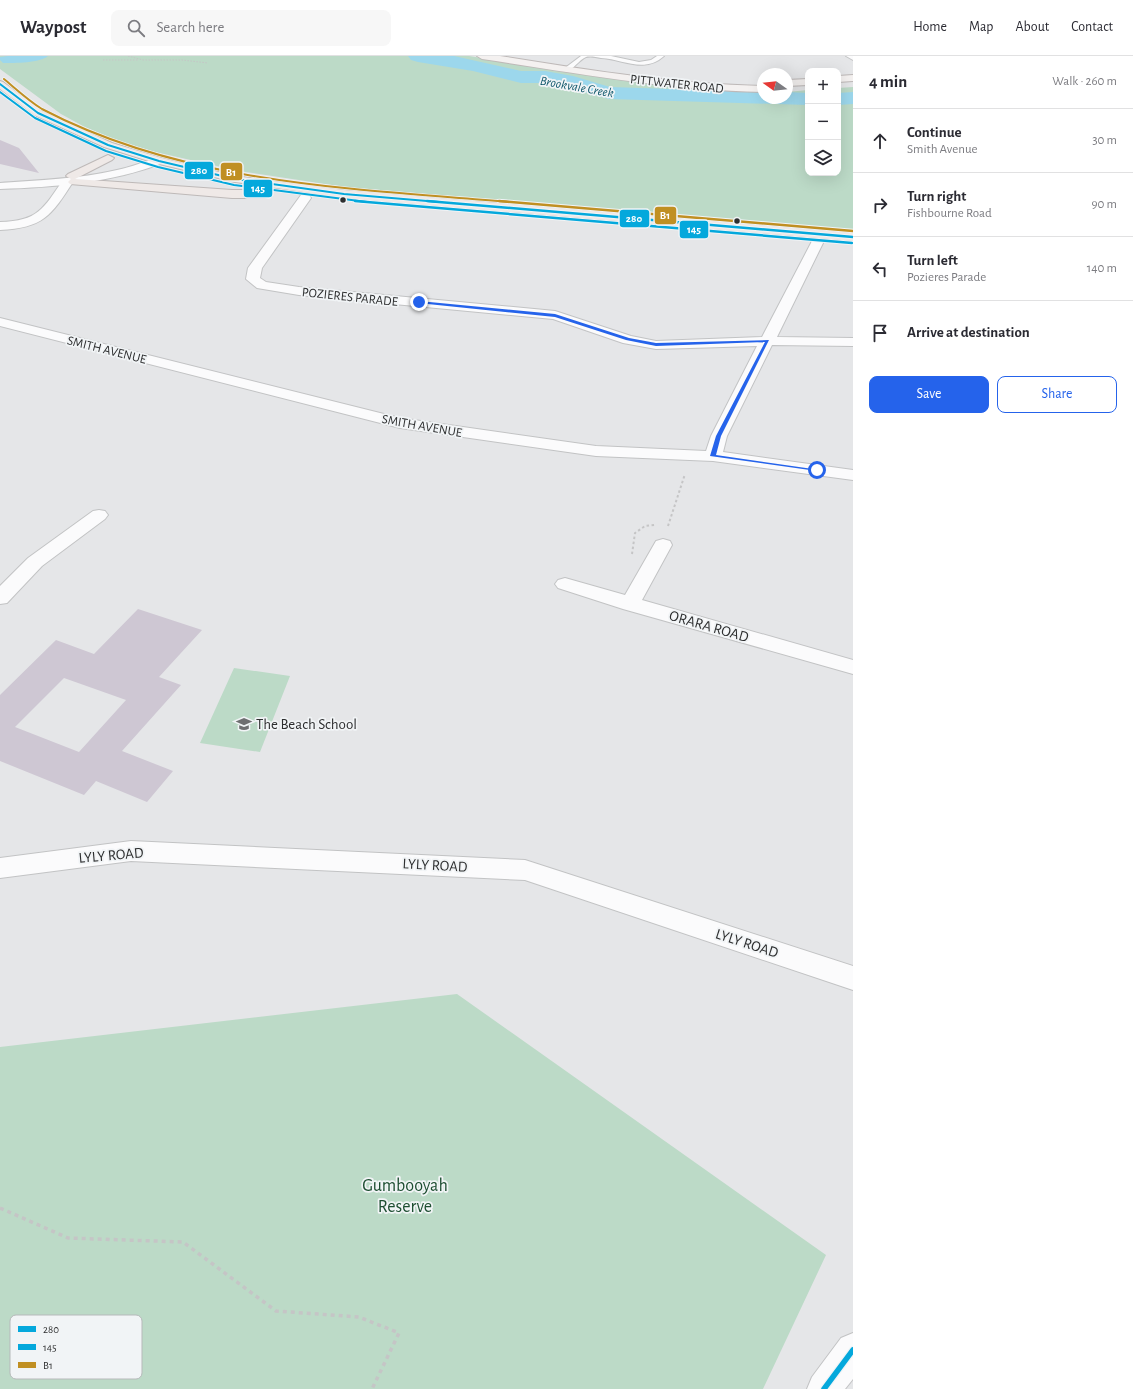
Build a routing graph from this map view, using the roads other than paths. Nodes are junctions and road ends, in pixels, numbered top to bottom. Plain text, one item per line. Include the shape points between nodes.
1 (482, 56) edge
2 (522, 56) edge
3 (585, 56) edge
4 (661, 56) edge
5 (571, 66) junction
6 (853, 78) edge
7 (841, 79) edge
8 (805, 82) edge
9 (757, 83) edge
10 (793, 83) edge
11 (0, 84) edge
12 (853, 84) edge
13 (841, 86) edge
14 (805, 88) edge
15 (757, 89) edge
16 (793, 89) edge
17 (0, 98) edge
18 (108, 158) junction
19 (159, 161) joint
20 (144, 162) junction
21 (128, 164) junction
22 (71, 180) junction
23 (0, 181) edge
24 (0, 186) edge
25 (273, 194) junction
26 (305, 198) junction
27 (0, 226) edge
28 (853, 237) edge
29 (819, 239) junction
30 (853, 245) edge
31 (0, 322) edge
32 (768, 341) junction
33 (853, 342) edge
34 (713, 456) junction
35 (853, 475) edge
36 (99, 515) dead end
37 (663, 545) dead end
38 (564, 584) dead end
39 (0, 598) edge
40 (630, 604) junction
41 (853, 667) edge
42 (0, 868) edge
43 (853, 978) edge
44 (853, 1350) edge
45 (824, 1389) edge

1 - 5 main road, PITTWATER ROAD
2 - 5 main road, PITTWATER ROAD
3 - 4 lane via 603,56 630,64 646,64
3 - 5 lane
5 - 9 main road, PITTWATER ROAD via 687,79
5 - 15 main road, PITTWATER ROAD via 676,84
6 - 7 main road
8 - 10 main road
11 - 20 highway via 48,119
12 - 13 main road
14 - 16 main road
17 - 18 highway via 23,117 49,133
18 - 21 highway
18 - 22 highway
19 - 20 street
19 - 29 highway via 235,179 344,194
20 - 21 highway
20 - 22 street via 104,177
20 - 25 highway via 213,185
21 - 22 street
22 - 23 street
22 - 24 street
22 - 25 highway via 232,194
22 - 27 street via 40,218 24,224
25 - 26 highway
26 - 29 highway
26 - 32 street, POZIERES PARADE via 255,268 253,279 262,285 299,291 555,315 628,340 656,345
28 - 29 highway
29 - 30 highway
29 - 32 street
31 - 34 street, SMITH AVENUE via 400,423 596,451
32 - 33 street, POZIERES PARADE
32 - 34 street via 719,436
34 - 35 street, SMITH AVENUE
36 - 39 street via 34,562
37 - 40 street
38 - 40 street, ORARA ROAD
40 - 41 street, ORARA ROAD
42 - 43 street, LYLY ROAD via 131,851 525,870
44 - 45 street

